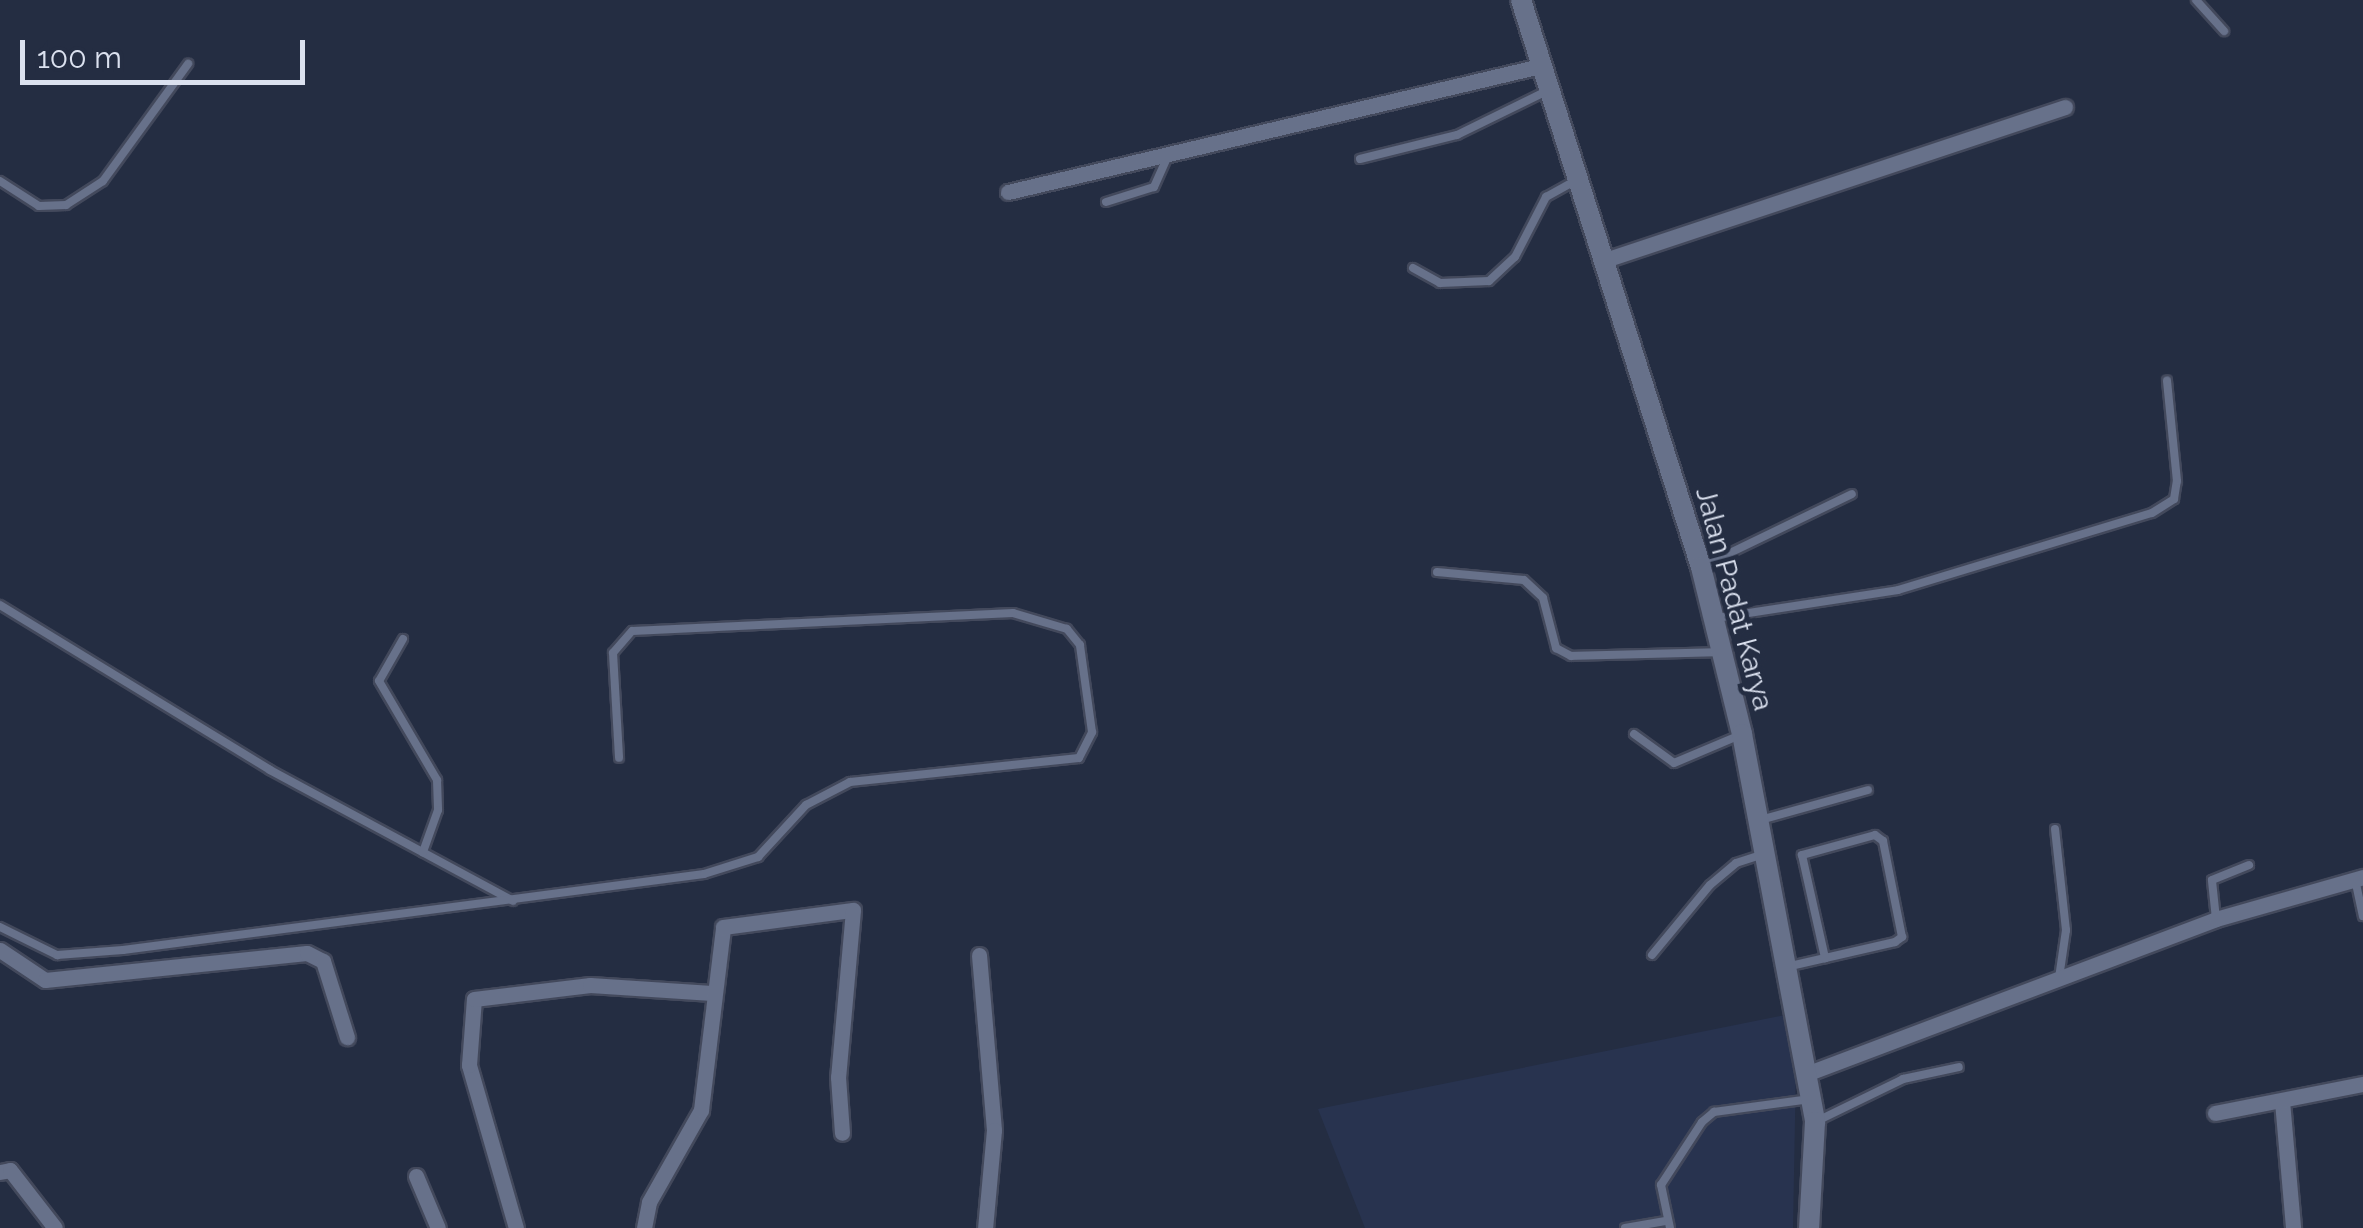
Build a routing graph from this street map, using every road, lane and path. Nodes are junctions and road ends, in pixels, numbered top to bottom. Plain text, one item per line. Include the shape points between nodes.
1 (1522, 0) edge
2 (2196, 0) edge
3 (2224, 32) dead end
4 (188, 64) dead end
5 (1540, 66) junction
6 (1549, 90) junction
7 (2065, 107) dead end
8 (1167, 158) junction
9 (1360, 159) dead end
10 (1577, 180) junction
11 (0, 181) edge
12 (1008, 192) dead end
13 (1106, 202) dead end
14 (1602, 261) junction
15 (1413, 268) dead end
16 (2168, 380) dead end
17 (1852, 494) dead end
18 (1700, 567) junction
19 (1437, 572) dead end
20 (0, 605) edge
21 (1712, 619) junction
22 (403, 639) dead end
23 (1722, 652) junction
24 (1634, 734) dead end
25 (1742, 734) junction
26 (619, 758) dead end
27 (1868, 790) dead end
28 (1760, 820) junction
29 (2055, 829) dead end
30 (423, 852) junction
31 (1765, 854) junction
32 (2249, 865) dead end
33 (2359, 878) edge
34 (513, 901) junction
35 (2363, 916) edge
36 (2216, 919) junction
37 (0, 928) edge
38 (0, 950) edge
39 (1652, 954) dead end
40 (978, 955) dead end
41 (1825, 958) junction
42 (1781, 968) junction
43 (2058, 982) junction
44 (712, 993) junction
45 (347, 1037) dead end
46 (1959, 1067) dead end
47 (1806, 1074) junction
48 (2363, 1084) edge
49 (1810, 1100) junction
50 (2282, 1101) junction
51 (2216, 1113) dead end
52 (1815, 1122) junction
53 (842, 1133) dead end
54 (0, 1172) edge
55 (416, 1176) dead end
56 (1668, 1224) edge
57 (55, 1228) edge
58 (438, 1228) edge
59 (516, 1228) edge
60 (644, 1228) edge
61 (985, 1228) edge
62 (1625, 1228) edge
63 (1808, 1228) edge
64 (2294, 1228) edge

1 - 5 street, Jalan Padat Karya
2 - 3 lane
4 - 11 lane via 102,181 66,205 40,206
5 - 6 street, Jalan Padat Karya
5 - 8 street
6 - 9 lane via 1458,135
6 - 10 street, Jalan Padat Karya
7 - 14 street
8 - 12 street
8 - 13 lane via 1154,187
10 - 14 street, Jalan Padat Karya
10 - 15 lane via 1546,198 1514,257 1488,281 1440,283
14 - 18 street, Jalan Padat Karya
16 - 21 lane via 2177,481 2174,499 2152,513 1898,590
17 - 18 lane
18 - 21 street, Jalan Padat Karya
19 - 23 lane via 1524,580 1543,598 1556,648 1571,656
20 - 30 lane via 270,770
21 - 23 street, Jalan Padat Karya
22 - 30 lane via 379,681 437,780 438,810
23 - 25 street, Jalan Padat Karya
24 - 25 lane via 1674,763
25 - 28 street, Jalan Padat Karya
26 - 34 lane via 614,654 632,631 1013,612 1067,629 1080,645 1092,732 1079,758 850,782 806,805 758,856 704,874
27 - 28 lane
28 - 31 street, Jalan Padat Karya
29 - 43 lane via 2066,930
30 - 34 lane
31 - 39 lane via 1736,863 1710,885
31 - 42 street, Jalan Padat Karya
32 - 36 lane via 2210,884
33 - 35 lane
33 - 36 street
34 - 37 lane via 57,955
36 - 43 street
38 - 45 street via 45,980 307,953 323,961
40 - 61 street via 994,1130
41 - 41 lane via 1902,937 1875,835 1802,855
41 - 42 lane
42 - 47 street, Jalan Padat Karya
43 - 47 street
44 - 53 street via 723,927 853,910 838,1076
44 - 59 street via 590,985 474,999 469,1065
44 - 60 street via 701,1110 649,1202
46 - 52 lane via 1882,1087 1852,1109
47 - 49 street, Jalan Padat Karya
48 - 50 street
49 - 52 street, Jalan Padat Karya
49 - 56 lane via 1714,1112 1661,1185
50 - 51 street
50 - 64 street
52 - 63 street, Jalan Padat Karya
54 - 57 street via 10,1170
55 - 58 street
56 - 62 lane

